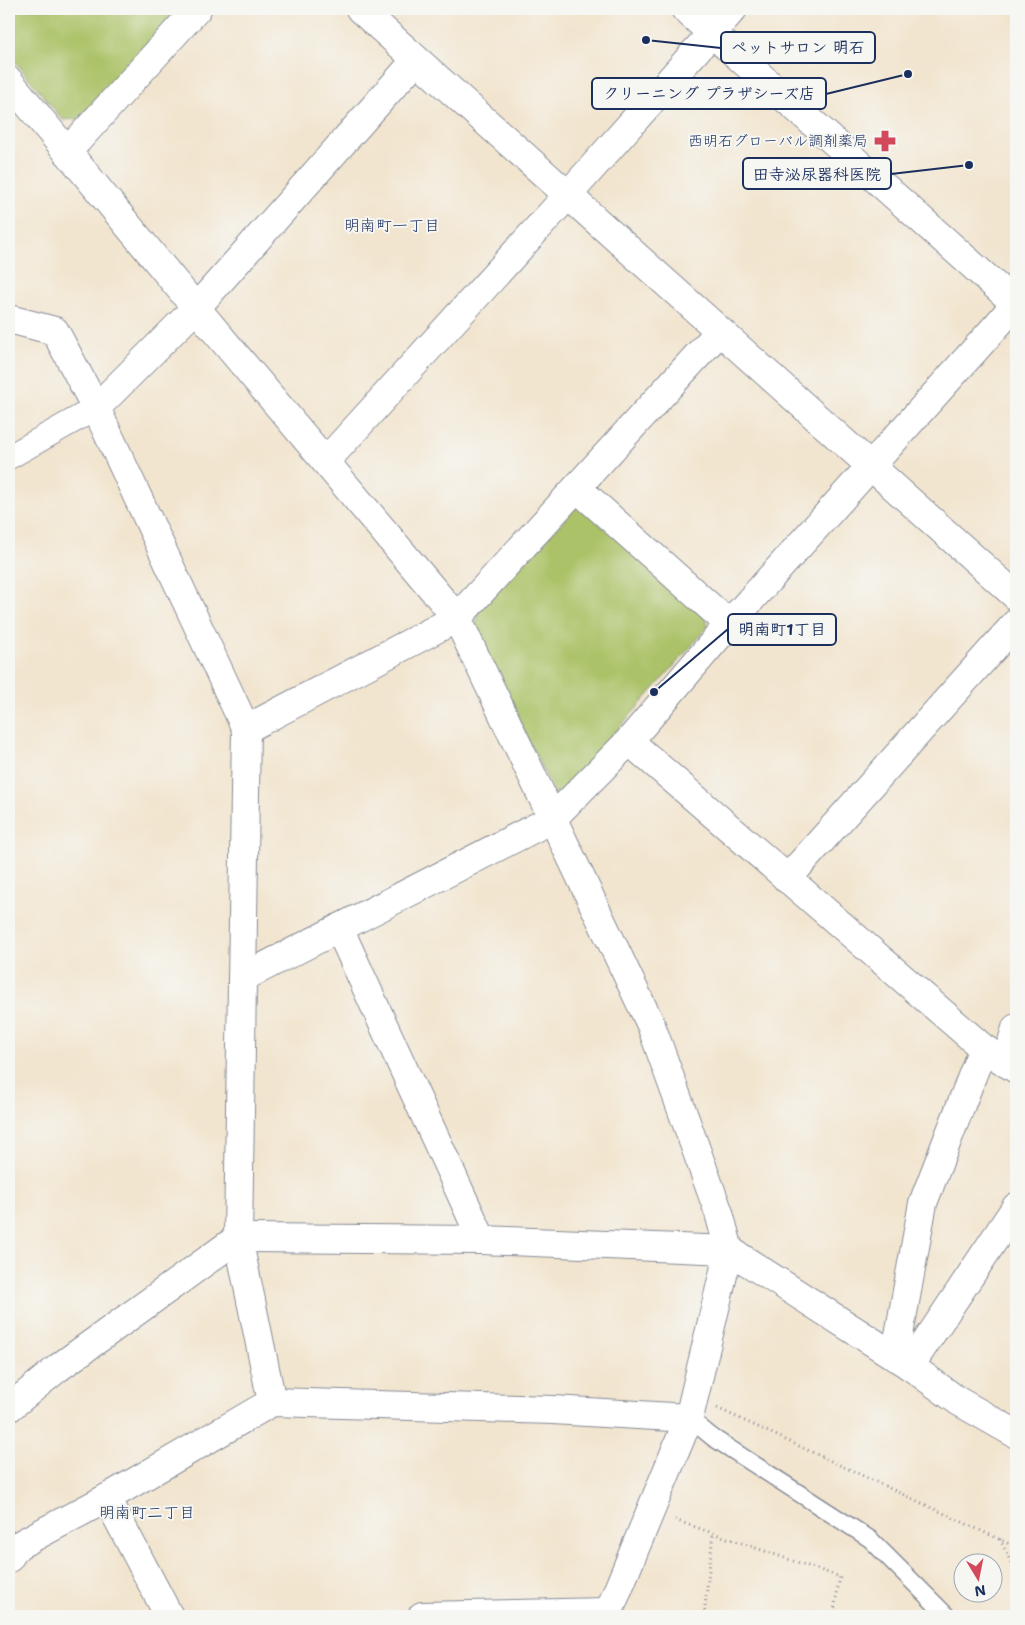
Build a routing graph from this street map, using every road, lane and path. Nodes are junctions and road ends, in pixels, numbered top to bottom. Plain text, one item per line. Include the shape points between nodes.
1 (197, 9) edge
2 (360, 9) edge
3 (684, 9) edge
4 (733, 9) edge
5 (711, 33) junction
6 (416, 60) junction
7 (9, 82) edge
8 (68, 152) junction
9 (567, 196) junction
10 (1016, 293) edge
11 (1016, 304) edge
12 (196, 308) junction
13 (9, 319) edge
14 (719, 332) junction
15 (96, 408) junction
16 (9, 457) edge
17 (326, 461) junction
18 (872, 466) junction
19 (577, 488) junction
20 (1016, 596) edge
21 (457, 618) junction
22 (1016, 623) edge
23 (730, 624) junction
24 (246, 729) junction
25 (628, 740) junction
26 (552, 819) junction
27 (787, 879) junction
28 (339, 928) junction
29 (242, 978) junction
30 (1016, 1028) edge
31 (983, 1048) junction
32 (1011, 1066) edge
33 (1016, 1207) edge
34 (238, 1238) junction
35 (482, 1240) junction
36 (729, 1250) junction
37 (902, 1362) junction
38 (272, 1402) junction
39 (9, 1408) edge
40 (689, 1418) junction
41 (1016, 1434) edge
42 (107, 1498) junction
43 (651, 1511) junction
44 (713, 1534) junction
45 (1000, 1538) junction
46 (12, 1547) edge
47 (1016, 1547) edge
48 (1016, 1573) edge
49 (608, 1614) edge
50 (168, 1616) edge
51 (422, 1616) edge
52 (704, 1616) edge
53 (833, 1616) edge
54 (947, 1616) edge

1 - 8 street
2 - 6 street
3 - 5 street
4 - 5 street
5 - 9 street
5 - 11 street
6 - 9 street
6 - 12 street
7 - 8 street
8 - 12 street
9 - 14 street
9 - 17 street
10 - 11 street
11 - 18 street
12 - 15 street
12 - 17 street
13 - 15 street via 55,332
14 - 18 street
14 - 19 street
15 - 16 street
15 - 24 street
17 - 21 street
18 - 20 street
18 - 23 street
19 - 21 street
19 - 23 street
21 - 24 street
21 - 26 street
22 - 27 street
23 - 25 street
24 - 29 street
25 - 26 street
25 - 27 street
26 - 28 street
26 - 36 street via 651,1025 719,1213
27 - 31 street
28 - 29 street
28 - 35 street
29 - 34 street
30 - 32 street
31 - 32 street
31 - 37 street via 923,1203
33 - 37 street
34 - 35 street
34 - 38 street
34 - 39 street via 58,1368
35 - 36 street
36 - 37 street
36 - 40 street
37 - 41 street via 958,1401
38 - 40 street via 553,1410
38 - 42 street
40 - 43 street
40 - 45 path via 716,1408
40 - 54 lane via 712,1438 870,1539
42 - 46 street
42 - 50 street
43 - 44 path
43 - 49 street
44 - 52 path
44 - 53 path via 840,1577
45 - 47 path
45 - 48 path
49 - 51 street

